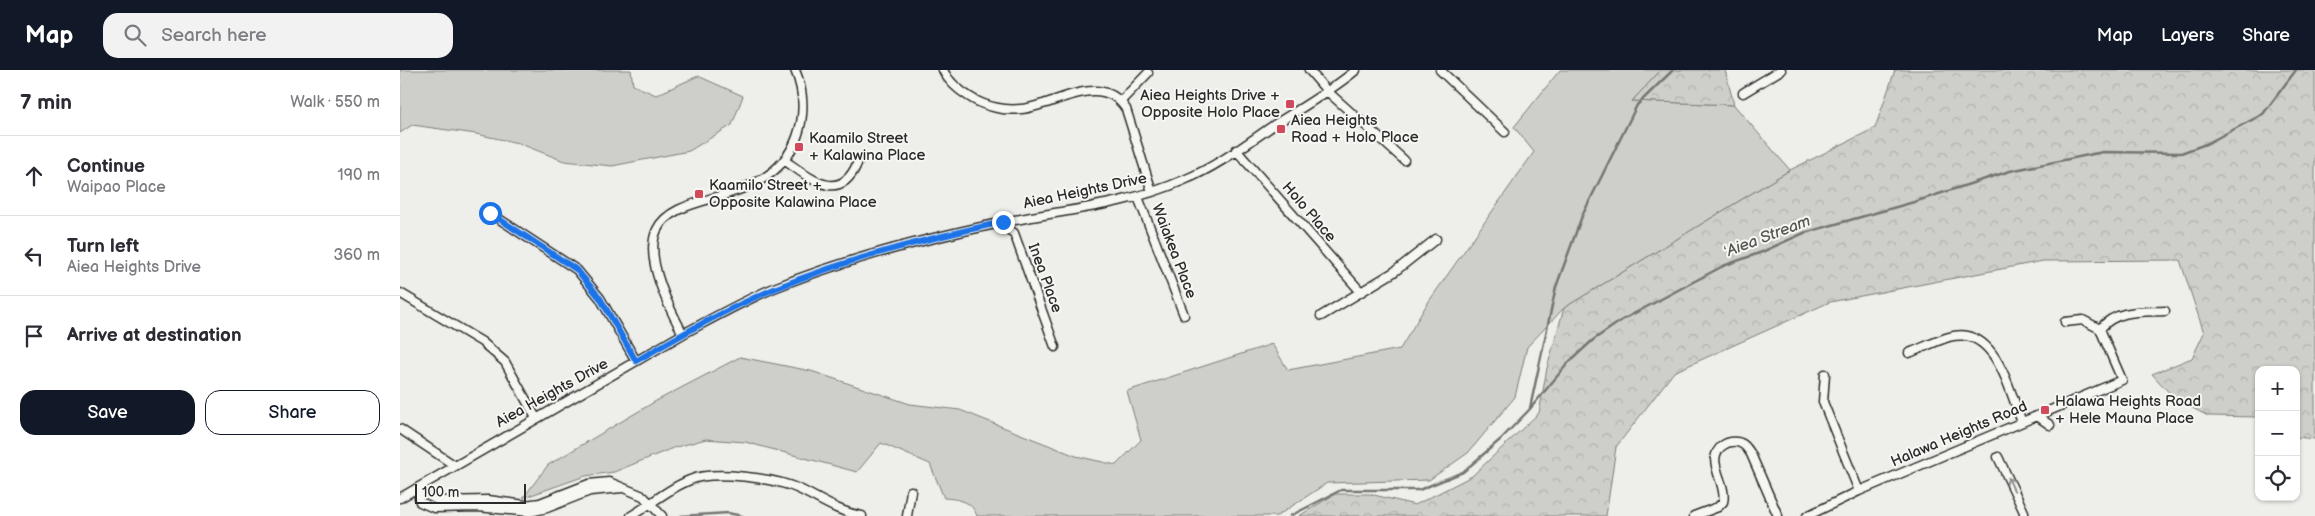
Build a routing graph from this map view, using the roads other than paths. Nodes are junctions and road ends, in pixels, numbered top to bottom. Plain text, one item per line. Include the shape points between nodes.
1 (795, 70) edge
2 (943, 70) edge
3 (1309, 70) edge
4 (1356, 70) edge
5 (1440, 70) edge
6 (1781, 70) edge
7 (1148, 74) dead end
8 (1327, 91) junction
9 (1743, 93) dead end
10 (1121, 100) junction
11 (1505, 132) dead end
12 (1236, 150) junction
13 (784, 160) junction
14 (1404, 160) dead end
15 (857, 164) dead end
16 (1152, 192) junction
17 (1138, 197) junction
18 (490, 213) dead end
19 (1003, 222) junction
20 (1436, 239) dead end
21 (400, 292) edge
22 (1361, 292) junction
23 (2165, 311) dead end
24 (1184, 315) dead end
25 (1321, 316) dead end
26 (2065, 322) dead end
27 (2100, 329) junction
28 (683, 334) junction
29 (1055, 347) dead end
30 (1909, 353) dead end
31 (636, 361) junction
32 (1825, 374) dead end
33 (2036, 416) junction
34 (536, 418) junction
35 (2022, 422) junction
36 (2050, 424) dead end
37 (400, 429) edge
38 (1998, 457) dead end
39 (454, 465) junction
40 (624, 488) junction
41 (418, 490) junction
42 (910, 490) dead end
43 (1859, 491) junction
44 (400, 498) edge
45 (652, 504) junction
46 (2024, 514) edge
47 (631, 516) edge
48 (662, 516) edge
49 (862, 516) edge
50 (907, 516) edge
51 (1694, 516) edge
52 (1778, 516) edge
53 (1807, 516) edge

1 - 13 street via 803,99 802,116 793,148
2 - 10 street via 961,92 982,104 1002,108 1022,109 1096,90 1110,92
3 - 8 street
4 - 8 street, Aiea Heights Drive
5 - 11 street
6 - 9 street
7 - 10 street
8 - 12 street, Aiea Heights Drive
8 - 14 street
10 - 16 street
12 - 16 street, Aiea Heights Drive via 1198,174
12 - 22 street, Holo Place
13 - 15 street via 813,180 829,186 849,178
13 - 28 street via 754,184 680,208 667,216 655,230 652,252 655,268
16 - 17 street, Aiea Heights Drive
17 - 19 street, Aiea Heights Drive
17 - 24 street, Waiakea Place
18 - 31 street via 577,270 600,298
19 - 28 street, Aiea Heights Drive via 938,236 815,273 730,309
19 - 29 street, Inea Place via 1004,227 1014,233
20 - 22 street via 1394,272
21 - 34 street via 482,342 505,362
22 - 25 street
23 - 27 street via 2130,312 2116,316
26 - 27 street via 2083,320
27 - 33 street, Halawa Heights Road via 2122,380
28 - 31 street, Aiea Heights Drive
30 - 35 street via 1950,337 1965,336 1986,346 1996,356
31 - 34 street, Aiea Heights Drive
32 - 43 street via 1823,402
33 - 35 street, Halawa Heights Road
33 - 36 street
34 - 39 street, Aiea Heights Drive
35 - 43 street, Halawa Heights Road
37 - 39 street
46 -> 38 street
39 - 41 street, Aiea Heights Drive
40 - 41 street via 599,482 540,503 525,505 488,500 439,501
40 - 41 street via 590,491 548,508 522,512 478,507 434,508 420,502
40 - 45 street
41 - 44 street, Aiea Heights Drive
42 - 50 street
43 - 53 street, Halawa Heights Road
45 - 47 street
45 - 48 street
45 - 49 street via 688,480 715,474 798,488 834,508
51 - 52 street via 1723,502 1724,489 1715,456 1719,448 1728,442 1737,442 1746,445 1752,454

